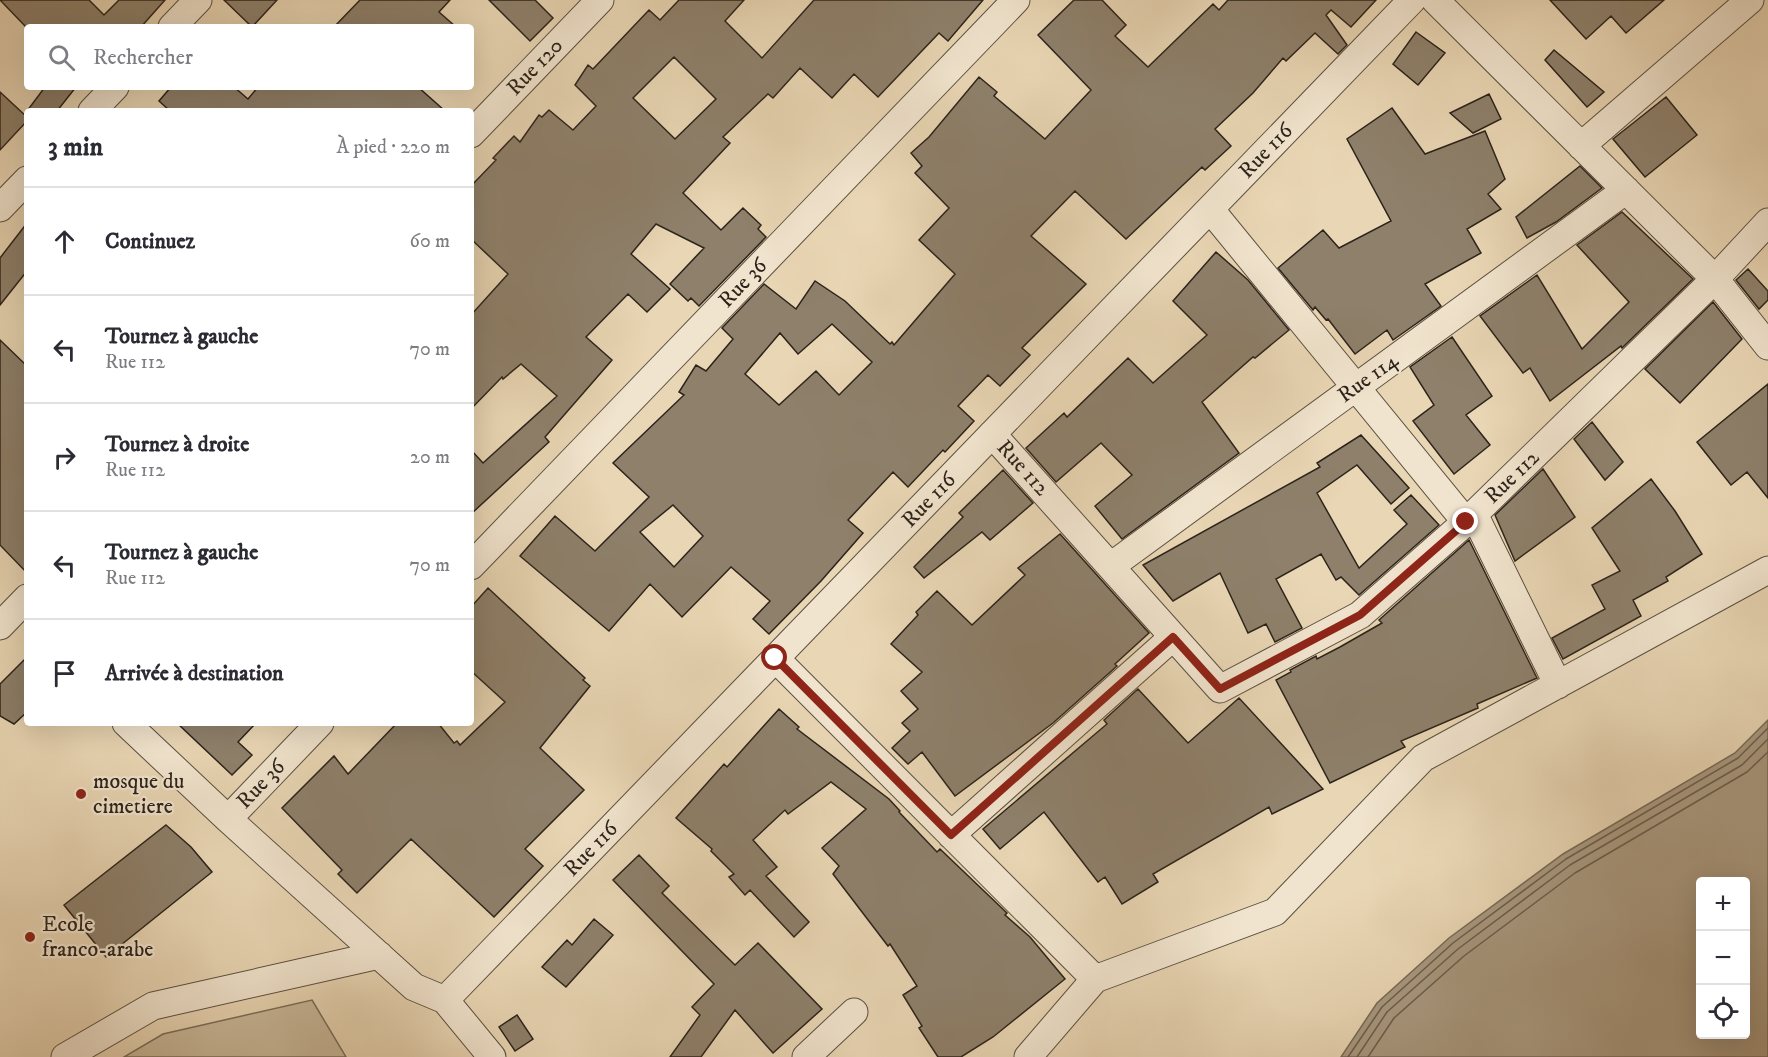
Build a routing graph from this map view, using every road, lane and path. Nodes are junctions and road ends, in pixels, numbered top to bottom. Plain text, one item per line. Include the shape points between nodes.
1 (198, 0) edge
2 (600, 0) edge
3 (1016, 0) edge
4 (1412, 0) edge
5 (1435, 0) edge
6 (1750, 0) edge
7 (175, 24) edge
8 (112, 90) edge
9 (95, 108) edge
10 (474, 131) edge
11 (1581, 146) junction
12 (24, 183) edge
13 (1626, 190) junction
14 (0, 208) edge
15 (1210, 209) junction
16 (1768, 222) edge
17 (1715, 279) junction
18 (1768, 346) edge
19 (1355, 388) junction
20 (992, 434) junction
21 (1470, 518) junction
22 (474, 563) edge
23 (1111, 566) junction
24 (1768, 570) edge
25 (1173, 637) junction
26 (775, 658) junction
27 (1558, 685) junction
28 (129, 726) edge
29 (317, 726) edge
30 (228, 819) junction
31 (951, 835) junction
32 (379, 956) junction
33 (1095, 979) junction
34 (445, 1000) junction
35 (854, 1012) dead end
36 (65, 1057) edge
37 (492, 1057) edge
38 (806, 1057) edge
39 (1028, 1057) edge

1 - 7 street
2 - 10 street, Rue 120
3 - 22 street, Rue 36
4 - 15 street, Rue 116
5 - 11 street
6 - 11 street
8 - 9 street
11 - 13 street
12 - 14 street
13 - 17 street
13 - 19 street, Rue 114
15 - 19 street
15 - 20 street, Rue 116
16 - 17 street, Rue 112
17 - 18 street
17 - 21 street, Rue 112
19 - 21 street
19 - 23 street, Rue 114
20 - 23 street, Rue 112
20 - 26 street, Rue 116
21 - 25 street, Rue 112 via 1360,615 1220,689
21 - 27 street
23 - 25 street, Rue 112
24 - 27 street
25 - 31 street
26 - 31 street
26 - 34 street, Rue 116
27 - 33 street via 1423,758 1275,912
28 - 30 street
29 - 30 street, Rue 36
30 - 32 street
31 - 33 street
32 - 34 street via 414,987
32 - 36 street via 153,1006
33 - 39 street
34 - 37 street
35 - 38 street

